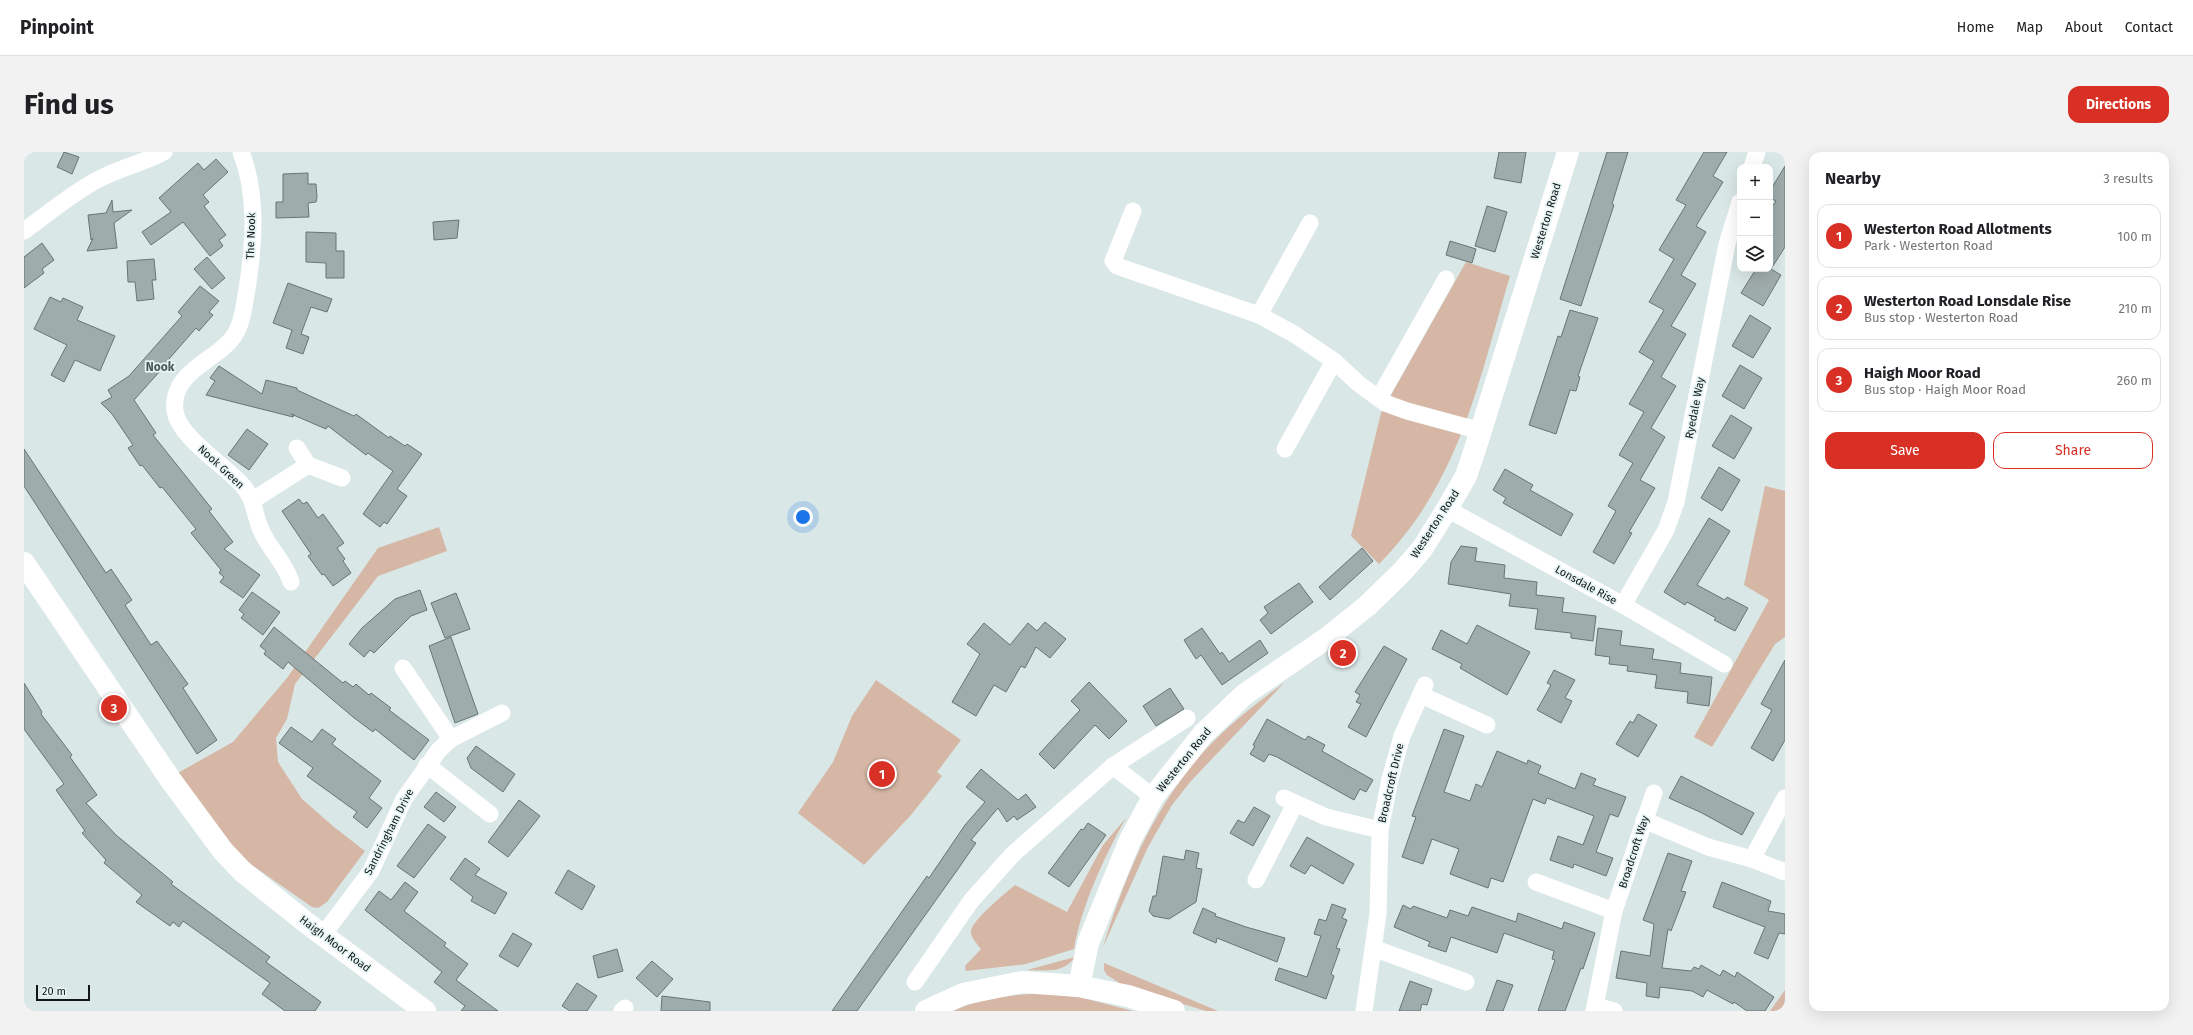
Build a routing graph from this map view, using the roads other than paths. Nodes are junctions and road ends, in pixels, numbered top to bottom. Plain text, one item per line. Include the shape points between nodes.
1 (164, 152) edge
2 (241, 152) edge
3 (1568, 152) edge
4 (1757, 152) edge
5 (1753, 164) edge
6 (1133, 211) dead end
7 (1737, 212) edge
8 (1310, 223) dead end
9 (24, 231) edge
10 (1446, 279) dead end
11 (1259, 316) junction
12 (241, 321) joint
13 (1334, 361) junction
14 (1379, 398) junction
15 (1481, 431) junction
16 (297, 448) dead end
17 (1285, 448) dead end
18 (308, 465) junction
19 (342, 478) dead end
20 (253, 500) junction
21 (1447, 509) junction
22 (24, 563) edge
23 (291, 582) dead end
24 (1623, 605) junction
25 (1724, 664) dead end
26 (403, 668) dead end
27 (502, 713) dead end
28 (1187, 718) dead end
29 (1487, 725) dead end
30 (450, 738) junction
31 (427, 765) junction
32 (1113, 766) junction
33 (1654, 793) dead end
34 (1153, 797) junction
35 (1785, 798) edge
36 (490, 814) dead end
37 (1644, 820) junction
38 (1380, 830) junction
39 (1752, 859) junction
40 (1785, 872) edge
41 (1256, 880) dead end
42 (1536, 882) dead end
43 (1614, 911) junction
44 (323, 935) junction
45 (1373, 948) junction
46 (915, 982) dead end
47 (1466, 982) dead end
48 (1079, 986) junction
49 (1594, 1009) edge
50 (425, 1011) edge
51 (926, 1011) edge
52 (1174, 1011) edge
53 (1364, 1011) edge
54 (1614, 1011) edge

1 - 9 street via 101,177 79,189
2 - 12 street, The Nook via 246,164 254,222
3 - 15 street, Westerton Road
4 - 5 street
6 - 11 street via 1113,261 1117,266
7 - 24 street, Ryedale Way via 1727,244 1676,502 1666,530
8 - 11 street
10 - 14 street
11 - 13 street via 1294,334
12 - 20 street, Nook Green via 227,345 194,369 183,382 177,394 175,411 181,425 201,449 232,475
13 - 14 street
13 - 17 street
14 - 15 street via 1385,403 1407,411
15 - 21 street, Westerton Road via 1466,476
16 - 18 street
18 - 19 street
18 - 20 street, Nook Green
20 - 23 street, Nook Green via 260,528 287,569
21 - 24 street, Lonsdale Rise
21 - 34 street, Westerton Road via 1422,549 1402,572 1367,606 1327,638 1245,694 1203,734
22 - 44 street, Haigh Moor Road via 170,779 223,851 266,891
24 - 25 street, Lonsdale Rise
26 - 30 street
27 - 30 street, Sandringham Drive
28 - 32 street
29 - 38 street, Broadcroft Drive via 1423,690 1402,736
30 - 31 street, Sandringham Drive
31 - 36 street
31 - 44 street, Sandringham Drive via 404,799 371,871
32 - 34 street, Westerton Road
32 - 46 street via 1013,854 970,901
33 - 37 street, Broadcroft Way
34 - 48 street, Westerton Road via 1130,840 1088,942
35 - 39 street
37 - 39 street via 1708,847
37 - 43 street, Broadcroft Way
38 - 41 street via 1350,824 1289,801
38 - 45 street, Broadcroft Drive via 1378,914
39 - 40 street
42 - 43 street
43 - 49 street, Broadcroft Way
44 - 50 street, Haigh Moor Road
45 - 47 street
45 - 53 street, Broadcroft Drive
48 - 51 street via 1022,982 963,994
48 - 52 street via 1128,996
49 - 54 street, Broadcroft Way

